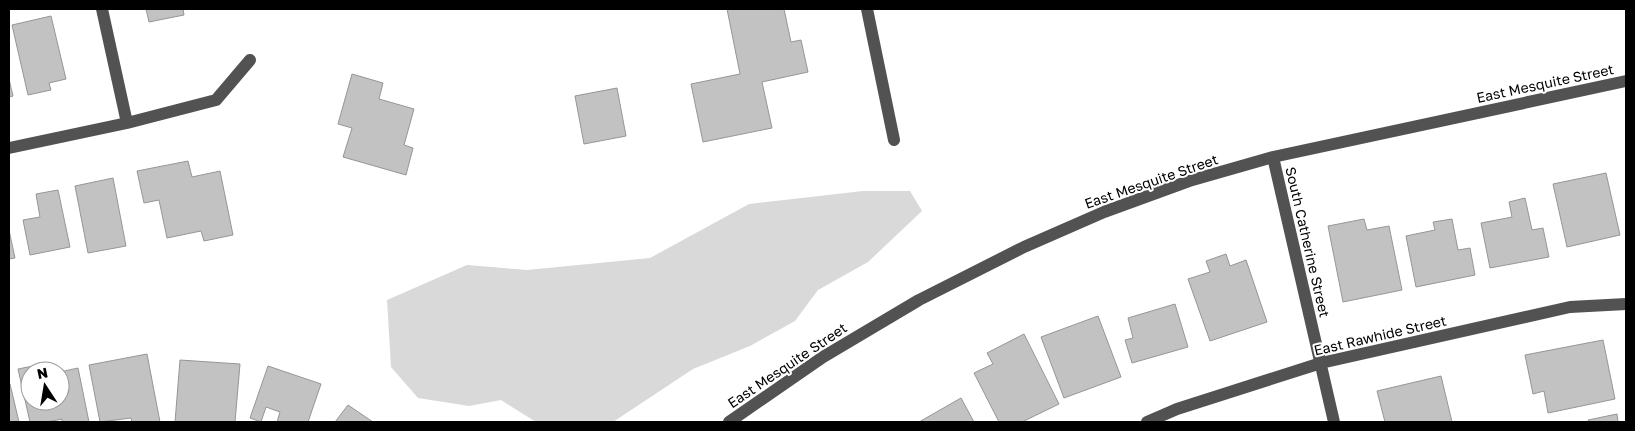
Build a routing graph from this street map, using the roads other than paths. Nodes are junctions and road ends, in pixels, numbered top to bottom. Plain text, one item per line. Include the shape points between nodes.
1 (102, 9) edge
2 (867, 9) edge
3 (250, 60) dead end
4 (1626, 81) edge
5 (127, 123) junction
6 (894, 140) dead end
7 (9, 148) edge
8 (1273, 158) junction
9 (1626, 304) edge
10 (1321, 363) junction
11 (729, 422) edge
12 (1147, 422) edge
13 (1334, 422) edge

1 - 5 street
2 - 6 street
3 - 5 street via 216,100
4 - 8 street, East Mesquite Street
5 - 7 street
8 - 10 street, South Catherine Street
8 - 11 street, East Mesquite Street via 1189,181 1104,212 1024,247 903,309 824,357
9 - 10 street, East Rawhide Street via 1570,307
10 - 12 street, East Rawhide Street via 1177,409
10 - 13 street, South Catherine Street

